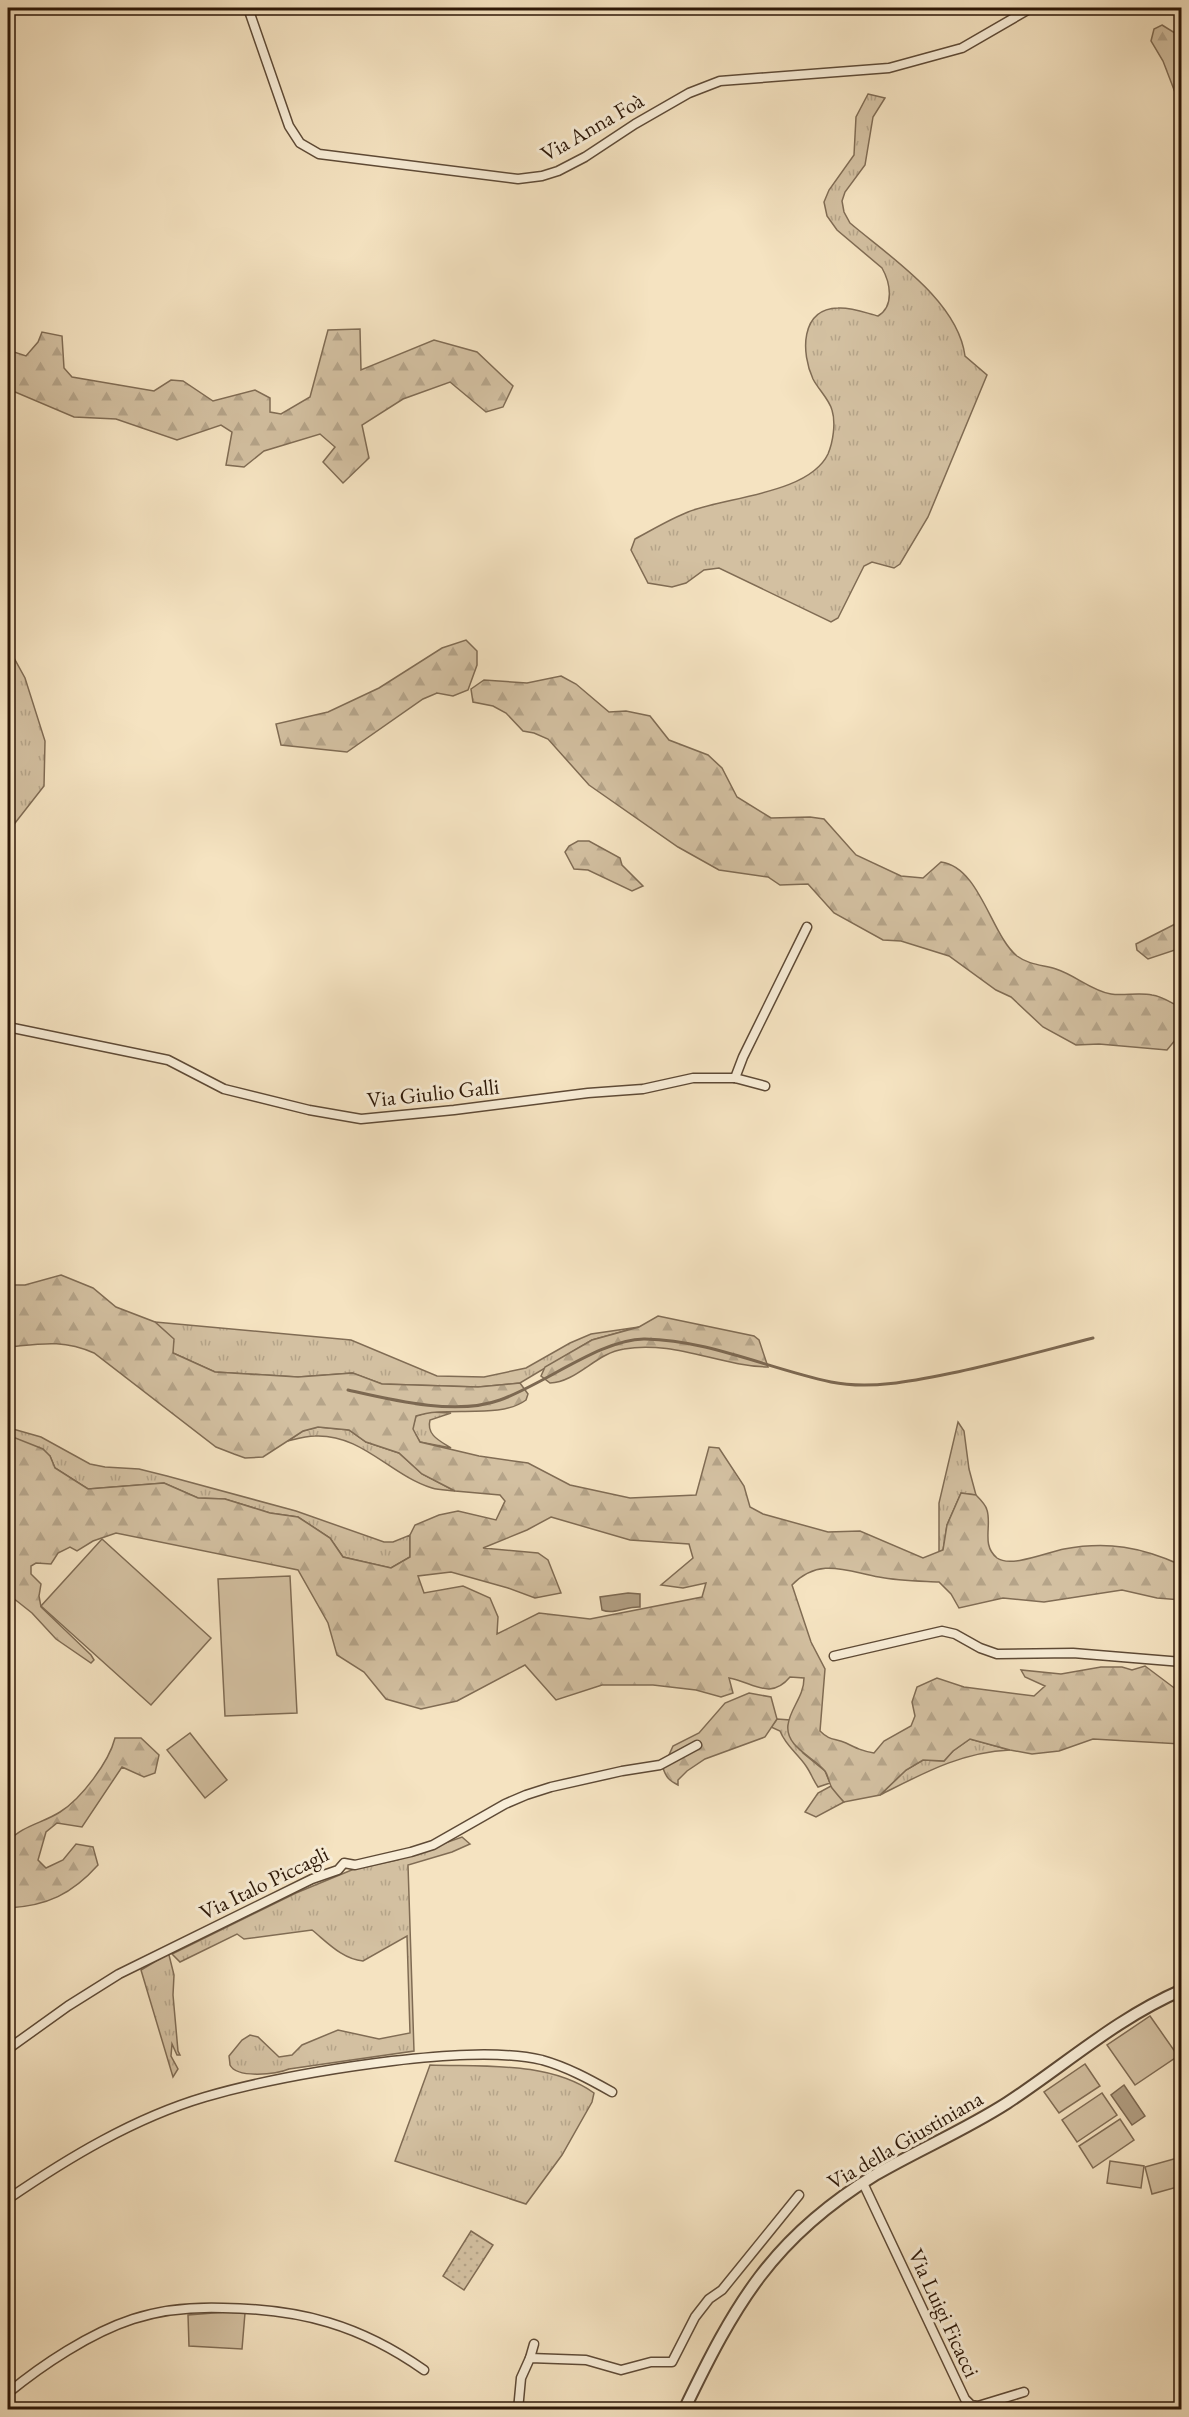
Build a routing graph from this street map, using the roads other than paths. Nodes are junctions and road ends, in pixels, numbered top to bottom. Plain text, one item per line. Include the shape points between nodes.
1 (248, 8) edge
2 (1031, 8) edge
3 (807, 927) dead end
4 (8, 1027) edge
5 (735, 1078) junction
6 (765, 1086) dead end
7 (834, 1656) dead end
8 (1182, 1662) edge
9 (697, 1745) dead end
10 (1182, 1990) edge
11 (8, 2049) edge
12 (612, 2092) dead end
13 (863, 2183) junction
14 (798, 2195) dead end
15 (8, 2199) edge
16 (534, 2344) dead end
17 (530, 2358) junction
18 (424, 2370) dead end
19 (1024, 2392) dead end
20 (8, 2393) edge
21 (518, 2409) edge
22 (684, 2409) edge

1 - 2 street, Via Anna Foà via 289,126 308,149 338,157 518,179 558,171 689,93 720,81 889,68 962,48
3 - 5 street
4 - 5 street, Via Giulio Galli via 168,1060 224,1089 362,1119 644,1089 693,1078
5 - 6 street, Via Giulio Galli
7 - 8 street via 942,1631 997,1654 1073,1653
9 - 11 street, Via Italo Piccagli via 660,1766 622,1771 526,1795 433,1845 355,1864 344,1863 338,1870 119,1974
10 - 13 street, Via della Giustiniana via 1129,2017 991,2113
12 - 15 street via 569,2070 524,2057 424,2058 317,2070 205,2097 173,2109 88,2149
13 - 19 street, Via Luigi Ficacci via 965,2399 978,2406
13 - 22 street, Via della Giustiniana via 815,2217 762,2272 734,2312
14 - 17 street via 722,2290 694,2317 672,2362 651,2362 621,2370 586,2360
16 - 17 street
17 - 21 street via 520,2378
18 - 20 street via 370,2338 322,2320 260,2308 193,2309 153,2314 115,2326

